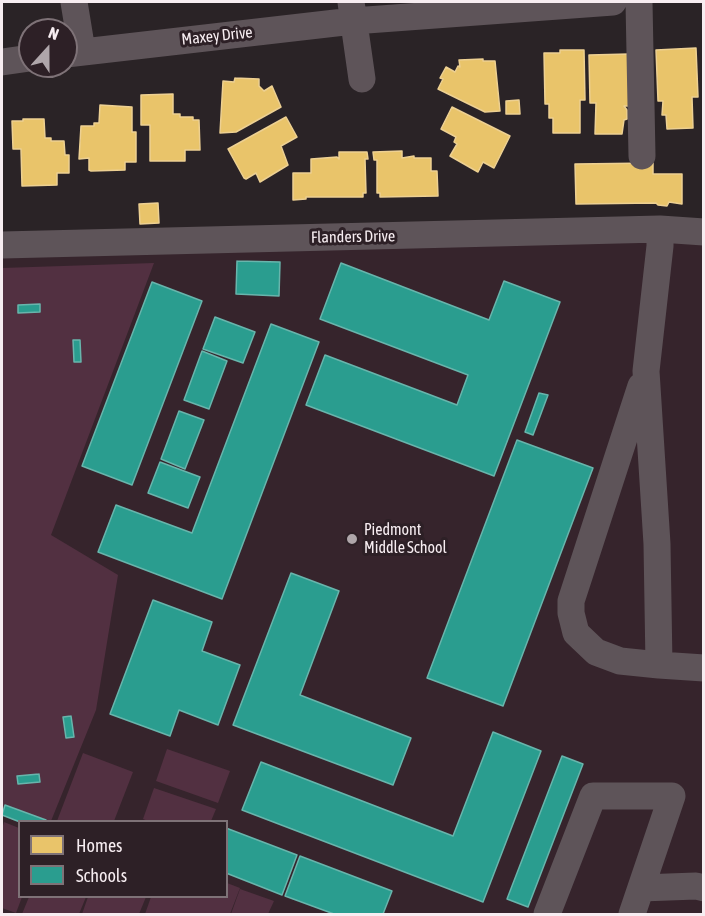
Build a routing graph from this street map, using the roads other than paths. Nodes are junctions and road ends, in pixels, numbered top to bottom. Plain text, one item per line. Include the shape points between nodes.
1 (74, 2) edge
2 (613, 2) edge
3 (639, 2) edge
4 (352, 11) edge
5 (74, 18) edge
6 (78, 51) edge
7 (18, 60) edge
8 (2, 62) edge
9 (362, 79) dead end
10 (642, 156) dead end
11 (660, 229) junction
12 (704, 232) edge
13 (2, 245) edge
14 (646, 370) junction
15 (658, 665) junction
16 (704, 668) edge
17 (641, 888) junction
18 (704, 888) edge
19 (547, 915) edge
20 (632, 915) edge

1 - 5 street
2 - 4 street, Maxey Drive
3 - 10 street
4 - 6 street, Maxey Drive
4 - 9 street
7 - 8 street
11 - 12 street, Flanders Drive
11 - 13 street, Flanders Drive
11 - 14 street
14 - 15 street via 657,544
14 - 15 street via 571,601 571,612 576,633 596,652 620,661
15 - 16 street
17 - 18 street
17 - 19 street via 672,796 594,796
17 - 20 street

